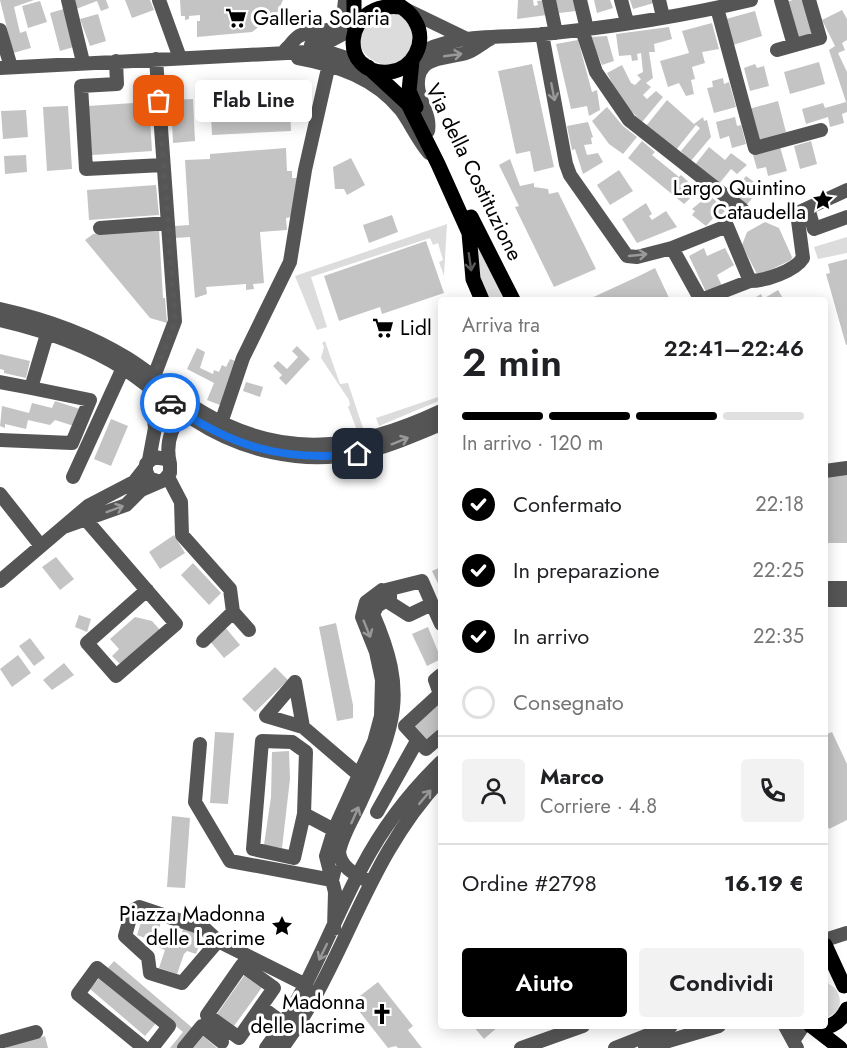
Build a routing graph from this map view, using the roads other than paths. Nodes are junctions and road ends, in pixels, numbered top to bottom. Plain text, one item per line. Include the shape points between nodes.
1 (68, 0) edge
2 (159, 0) edge
3 (345, 0) edge
4 (354, 0) edge
5 (549, 0) edge
6 (580, 0) edge
7 (621, 0) edge
8 (659, 0) edge
9 (751, 0) edge
10 (781, 0) edge
11 (809, 0) edge
12 (723, 5) edge
13 (399, 6) edge
14 (663, 17) junction
15 (627, 22) junction
16 (354, 27) junction
17 (584, 29) junction
18 (0, 30) edge
19 (549, 34) junction
20 (467, 39) junction
21 (490, 39) junction
22 (794, 45) junction
23 (777, 50) dead end
24 (287, 52) junction
25 (180, 58) junction
26 (413, 58) junction
27 (156, 59) junction
28 (116, 61) junction
29 (83, 62) junction
30 (329, 64) junction
31 (366, 66) junction
32 (6, 68) edge
33 (821, 130) dead end
34 (428, 131) junction
35 (438, 164) junction
36 (164, 165) junction
37 (847, 190) edge
38 (808, 208) junction
39 (742, 209) dead end
40 (847, 217) edge
41 (168, 223) junction
42 (100, 228) dead end
43 (814, 229) junction
44 (799, 231) junction
45 (672, 248) junction
46 (750, 281) junction
47 (481, 297) edge
48 (511, 297) edge
49 (699, 297) edge
50 (709, 297) edge
51 (0, 309) edge
52 (0, 320) edge
53 (49, 327) junction
54 (123, 368) junction
55 (0, 382) edge
56 (152, 382) junction
57 (32, 388) junction
58 (186, 408) junction
59 (438, 412) edge
60 (222, 423) junction
61 (438, 425) edge
62 (0, 440) edge
63 (377, 443) junction
64 (264, 445) junction
65 (147, 464) junction
66 (847, 468) edge
67 (828, 471) edge
68 (166, 474) junction
69 (73, 477) dead end
70 (0, 494) edge
71 (87, 520) junction
72 (64, 527) junction
73 (41, 546) junction
74 (0, 580) edge
75 (828, 588) edge
76 (847, 588) edge
77 (147, 590) junction
78 (387, 596) junction
79 (828, 600) edge
80 (847, 600) edge
81 (432, 604) junction
82 (233, 612) junction
83 (438, 617) edge
84 (249, 630) dead end
85 (203, 641) dead end
86 (438, 696) edge
87 (385, 725) junction
88 (303, 727) dead end
89 (438, 739) edge
90 (417, 741) junction
91 (200, 744) dead end
92 (438, 765) edge
93 (359, 775) junction
94 (438, 783) edge
95 (377, 812) dead end
96 (304, 814) junction
97 (334, 830) junction
98 (359, 872) junction
99 (332, 882) junction
100 (354, 898) junction
101 (334, 929) junction
102 (847, 933) edge
103 (828, 939) edge
104 (218, 941) junction
105 (828, 951) edge
106 (828, 975) edge
107 (306, 985) junction
108 (846, 989) edge
109 (261, 1007) junction
110 (847, 1009) edge
111 (284, 1024) junction
112 (828, 1026) edge
113 (575, 1029) edge
114 (663, 1029) edge
115 (709, 1029) edge
116 (815, 1029) edge
117 (36, 1032) dead end
118 (799, 1033) edge
119 (0, 1042) edge
120 (222, 1042) dead end
121 (144, 1048) edge
122 (152, 1048) edge
123 (184, 1048) edge
124 (266, 1048) edge
125 (282, 1048) edge
126 (521, 1048) edge
127 (615, 1048) edge
128 (645, 1048) edge
129 (840, 1048) edge

1 - 29 street
2 - 25 street
3 - 24 street via 336,26 300,36
4 - 16 main road
5 - 19 street
6 - 17 street
7 - 15 street
8 - 14 street
9 - 12 street
10 - 22 street
11 - 22 street via 820,38
12 - 14 street
12 - 33 street via 755,148
13 - 16 main road via 374,6 365,11
13 - 20 street
13 - 26 main road via 417,22 420,31 419,48
14 - 15 street
15 - 17 street
16 - 24 street via 326,43
16 - 31 main road via 355,52
17 - 19 street
17 - 39 street via 596,72 629,120
18 - 32 street
19 - 21 street
19 -> 45 street via 570,174 627,256
20 - 21 street
20 - 26 street via 429,47
34 -> 21 street via 418,85 422,68 434,58 467,53
22 - 23 street
24 - 25 street
24 - 30 street via 297,58
24 - 31 street via 325,51
25 - 27 street
26 - 31 main road via 391,72
26 - 34 main road, Via della Costituzione via 409,91
27 - 28 street
27 - 36 street
28 - 29 street
28 - 36 street via 117,84 81,86 86,169
29 - 32 street
30 - 35 street via 364,80 391,100
30 - 60 street via 305,170 290,262 243,358
31 - 35 main road, Via della Costituzione via 408,104
34 - 48 main road, Via della Costituzione
35 -> 47 main road, Via della Costituzione via 469,233 473,279
36 - 41 street
37 - 38 street
38 - 43 street
38 - 44 street via 797,213
40 - 43 street
41 - 42 street
41 - 56 street via 175,321
43 - 44 street
44 - 46 street via 803,258 799,265
45 - 46 street via 727,226
45 - 49 street
46 - 50 street
51 - 53 street
52 - 53 street
53 - 54 street
53 - 56 street via 101,343
53 - 57 street
54 - 56 street
54 - 69 street
55 - 57 street
56 - 58 street
56 - 65 street via 155,428
57 - 62 street via 90,400 72,442
58 - 60 street
58 - 64 street via 214,432
58 - 68 street via 171,430
59 - 63 street
60 - 64 street
63 -> 61 street
63 - 64 street via 321,458
65 - 68 street via 149,478
65 - 68 street via 161,456
65 - 72 street via 134,482 88,506
66 - 67 street
71 -> 68 street via 126,505
68 - 82 street via 182,502 182,535 230,589
70 - 73 street
71 - 72 street
71 - 77 street
72 - 73 street
73 - 74 street
75 - 76 street
77 - 77 street via 176,624 116,676 87,642
78 - 81 street via 409,615
78 - 81 street via 422,581
78 - 87 street via 369,608 394,678 395,704
79 - 80 street
81 - 83 street
82 - 84 street
82 - 85 street
86 - 90 street via 405,726
87 - 93 street
98 -> 87 street via 340,858 340,848 385,746
88 - 93 street
89 - 90 street via 426,749
90 - 95 street
91 - 99 street via 195,802 230,861
92 - 98 street via 401,804
93 - 97 street
98 -> 94 street via 397,834
96 - 96 street via 306,752 292,742 261,741 253,849 294,858
96 - 97 street
97 - 99 street via 326,856
98 - 99 street via 337,869
98 - 100 street
99 - 100 street
99 - 101 street
100 - 101 street
100 - 125 street via 313,998
101 -> 107 street
102 - 103 street
104 - 104 street via 205,929 139,907 132,911 125,936 148,957 150,973 182,983
104 - 107 street
105 - 108 main road
106 - 108 main road
107 - 111 street
109 - 109 street via 274,988 242,966 207,1015 239,1038
109 - 111 street
110 - 112 main road
111 - 124 street
113 - 126 street
114 - 127 street
115 - 128 street
116 - 118 main road
117 - 119 street
118 - 129 main road
120 - 123 street via 202,1026
121 - 122 street via 78,994 98,968 169,1026

